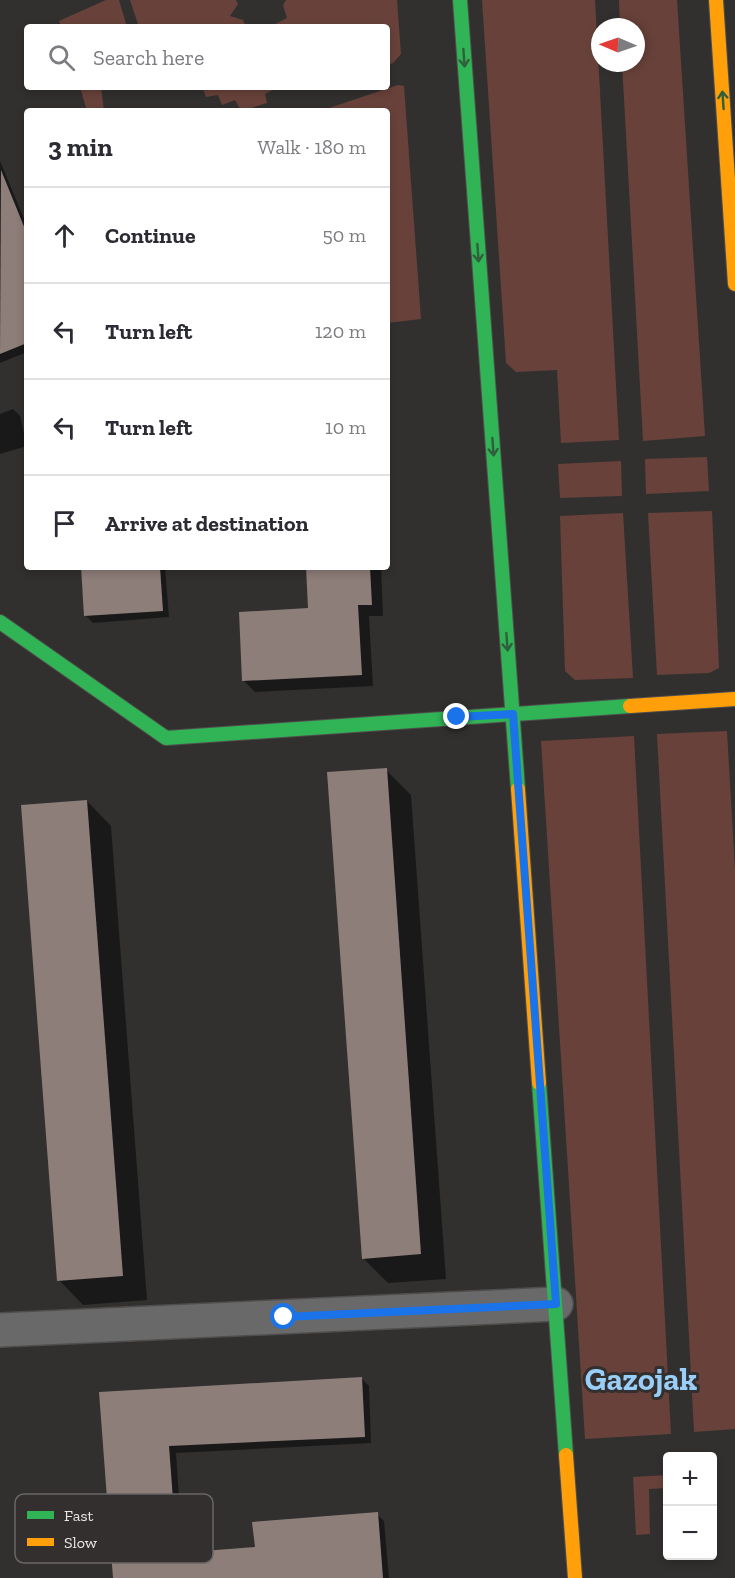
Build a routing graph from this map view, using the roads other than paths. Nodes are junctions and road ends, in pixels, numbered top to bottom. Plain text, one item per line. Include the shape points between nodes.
1 (460, 0) edge
2 (716, 0) edge
3 (735, 284) edge
4 (0, 622) edge
5 (735, 699) edge
6 (513, 714) junction
7 (556, 1304) junction
8 (0, 1330) edge
9 (575, 1578) edge

1 -> 6 street
3 -> 2 street
4 - 6 street via 166,738
5 - 6 street
6 - 7 street
7 - 8 street
7 - 9 street

